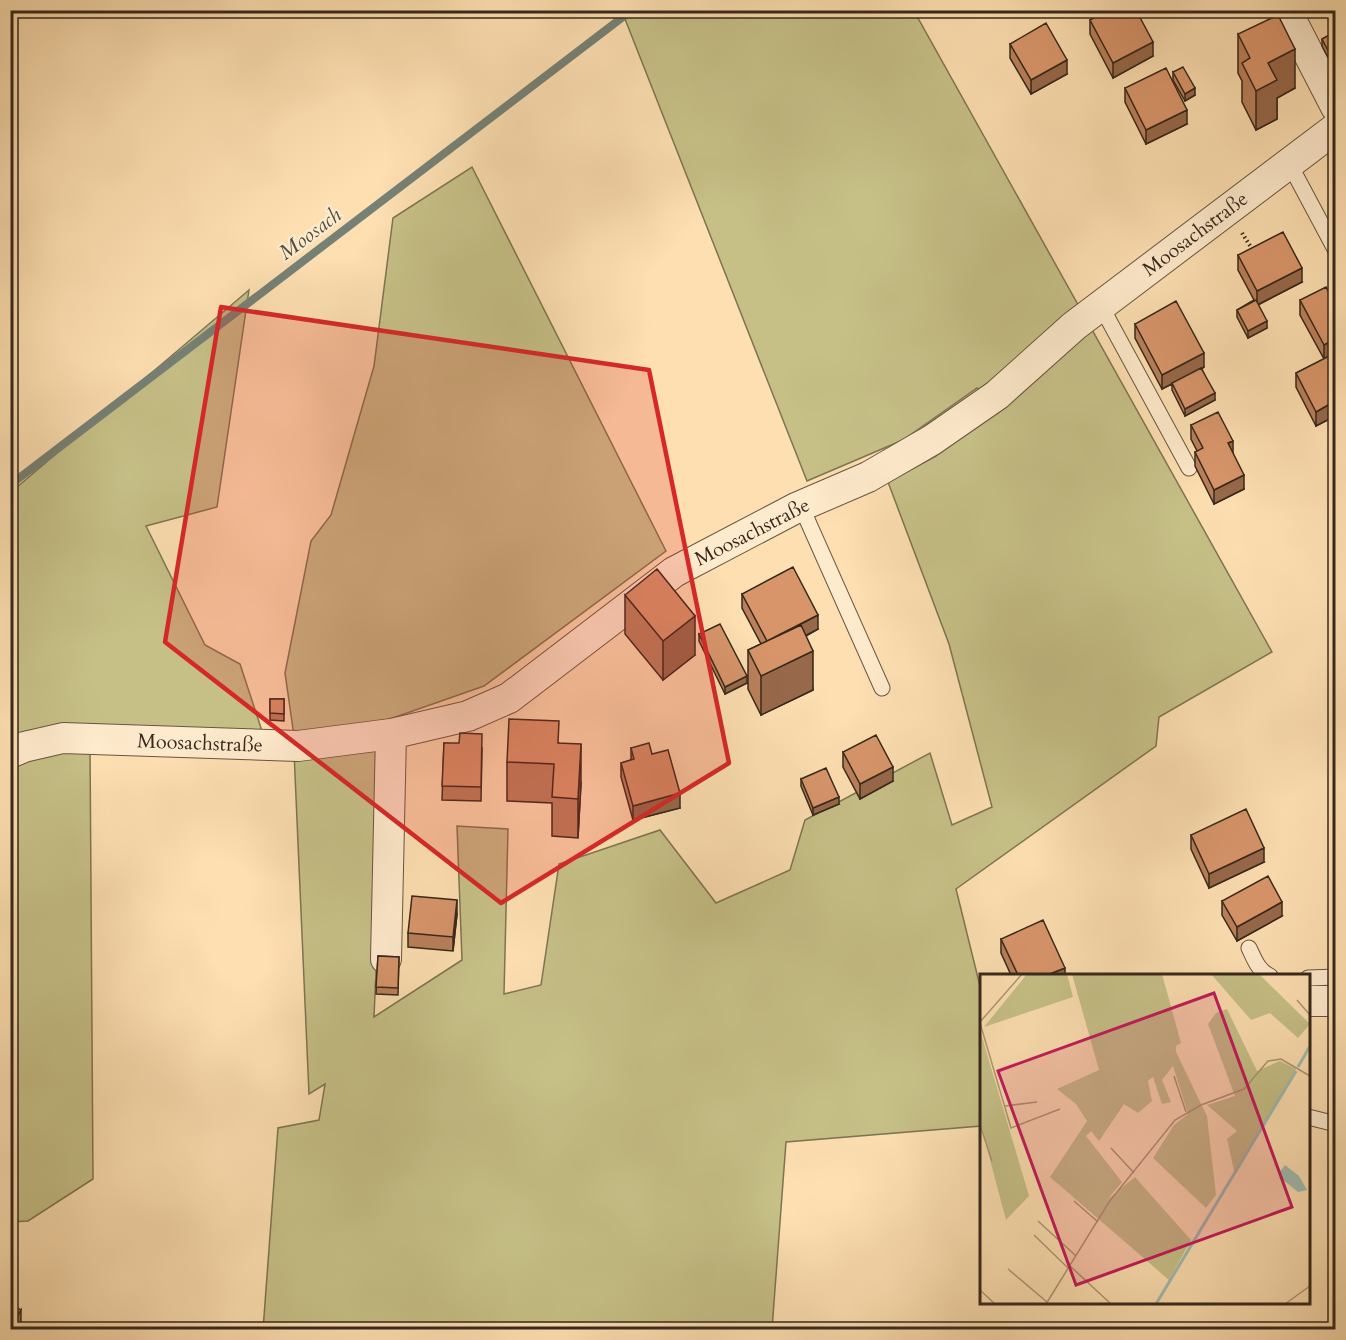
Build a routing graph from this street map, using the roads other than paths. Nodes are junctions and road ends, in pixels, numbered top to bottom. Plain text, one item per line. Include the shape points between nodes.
1 (1286, 10) edge
2 (1335, 107) edge
3 (1335, 128) edge
4 (1289, 163) junction
5 (1335, 251) edge
6 (1101, 306) junction
7 (1189, 468) dead end
8 (801, 506) junction
9 (882, 688) dead end
10 (391, 734) junction
11 (10, 753) edge
12 (1249, 948) dead end
13 (386, 959) edge
14 (1264, 974) edge
15 (1335, 977) edge
16 (1310, 978) edge
17 (1335, 1000) edge
18 (1310, 1001) edge
19 (1310, 1118) edge
20 (1335, 1124) edge

1 - 2 street
3 - 4 street, Moosachstraße
4 - 5 lane
4 - 6 street, Moosachstraße
6 - 7 lane
6 - 8 street, Moosachstraße via 997,395 932,440 868,477
8 - 9 lane
8 - 10 street, Moosachstraße via 674,572 509,698 468,716
10 - 11 street, Moosachstraße via 298,746 63,738
10 - 13 street
12 - 14 lane
15 - 16 lane
17 - 18 street
19 - 20 lane

